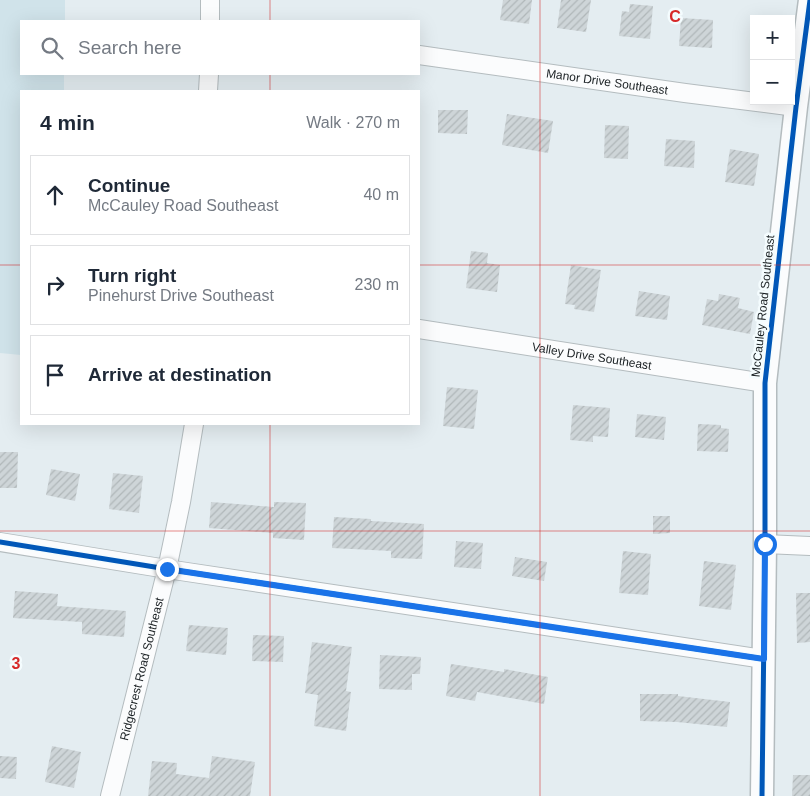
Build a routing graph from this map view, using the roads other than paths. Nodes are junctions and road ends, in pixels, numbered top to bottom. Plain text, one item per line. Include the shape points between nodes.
1 (210, 0) edge
2 (810, 0) edge
3 (210, 20) edge
4 (420, 55) edge
5 (209, 75) edge
6 (208, 90) edge
7 (796, 107) junction
8 (420, 329) edge
9 (765, 383) junction
10 (194, 425) edge
11 (0, 542) edge
12 (765, 544) junction
13 (810, 546) edge
14 (167, 569) junction
15 (764, 659) junction
16 (110, 796) edge
17 (762, 796) edge

1 - 3 street
2 - 7 street, McCauley Road Southeast
4 - 7 street, Manor Drive Southeast
5 - 6 street
7 - 9 street, McCauley Road Southeast
8 - 9 street, Valley Drive Southeast
9 - 12 street, McCauley Road Southeast
10 - 14 street, Ridgecrest Road Southeast
11 - 14 street
12 - 13 street
12 - 15 street, McCauley Road Southeast
14 - 15 street
14 - 16 street, Ridgecrest Road Southeast
15 - 17 street, McCauley Road Southeast

